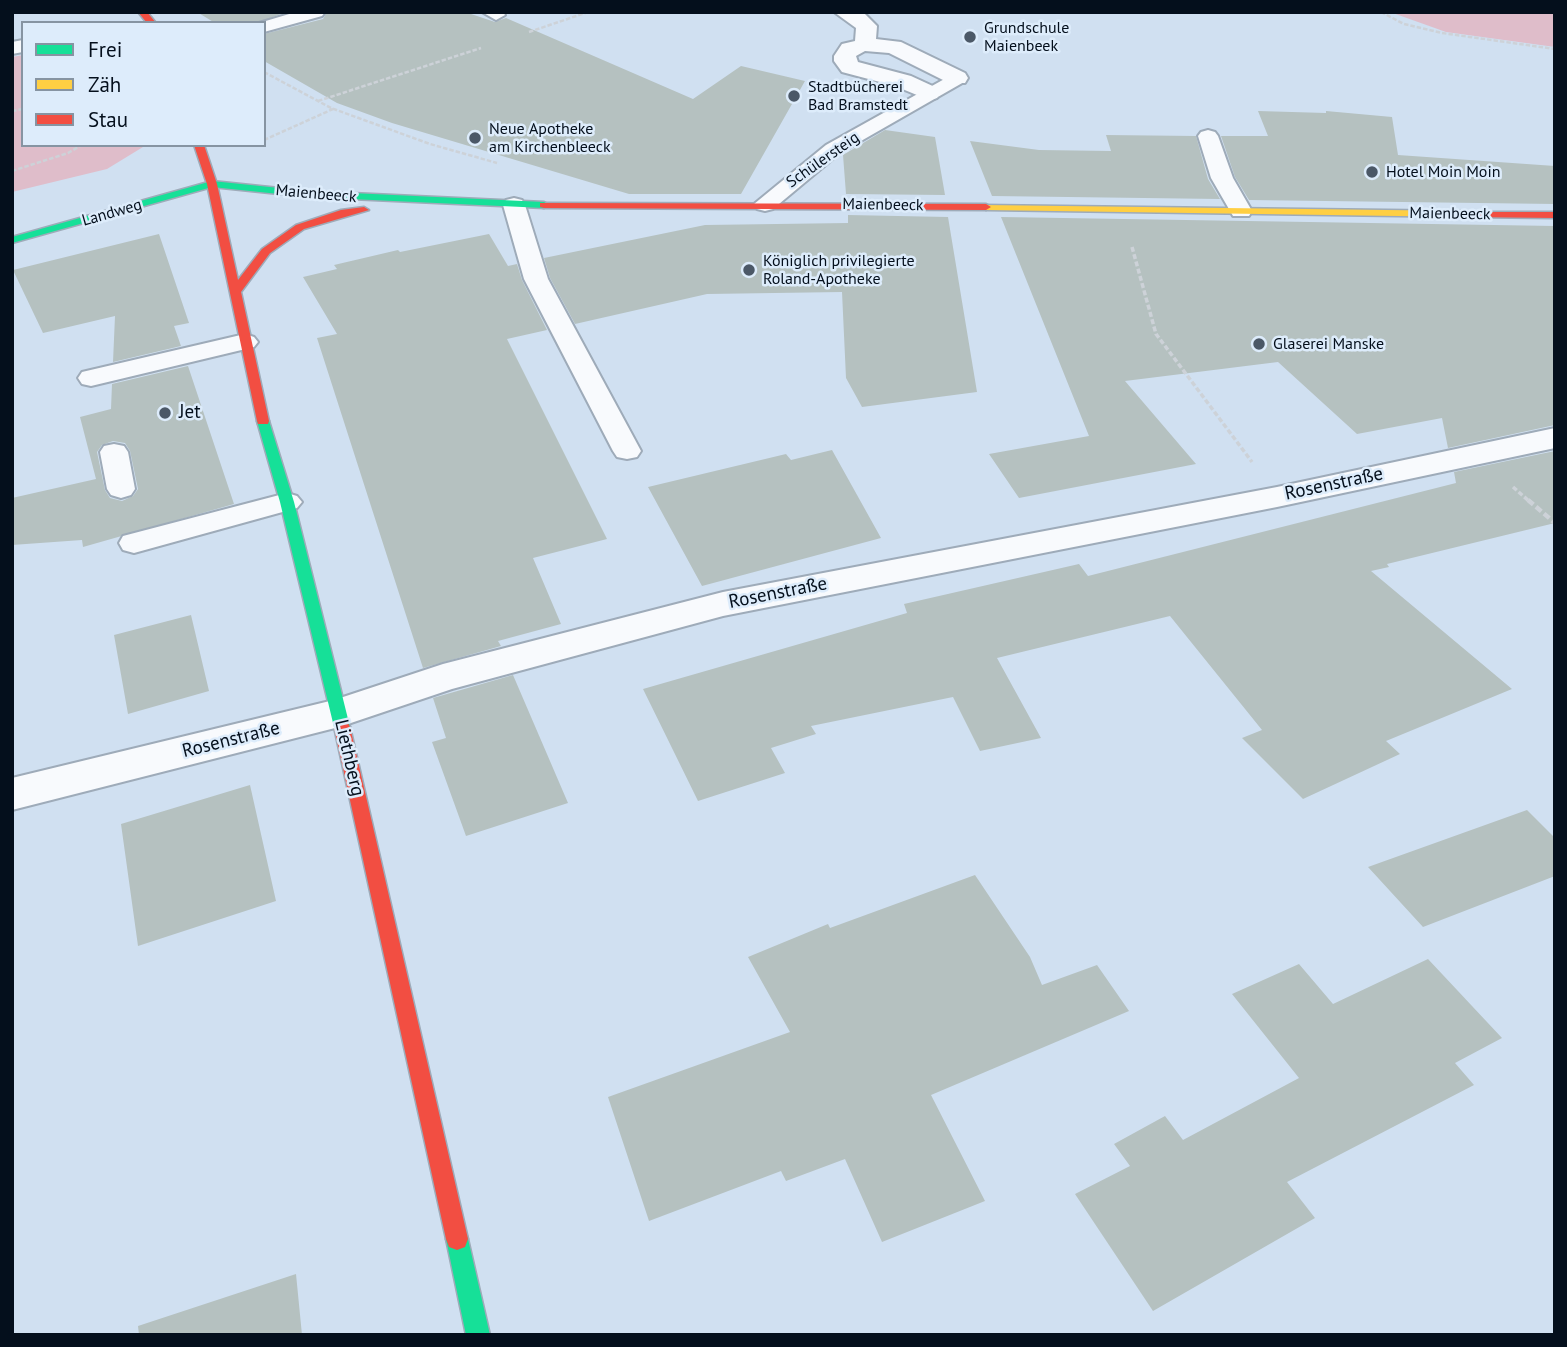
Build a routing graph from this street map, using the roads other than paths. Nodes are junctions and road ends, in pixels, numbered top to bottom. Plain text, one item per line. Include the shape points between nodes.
1 (316, 12) edge
2 (844, 12) edge
3 (266, 26) edge
4 (865, 45) junction
5 (957, 78) joint
6 (929, 93) junction
7 (1208, 136) dead end
8 (200, 147) edge
9 (212, 184) junction
10 (765, 204) junction
11 (514, 205) junction
12 (1241, 211) junction
13 (1555, 215) edge
14 (12, 240) edge
15 (234, 294) junction
16 (245, 342) junction
17 (91, 378) dead end
18 (1555, 438) edge
19 (627, 451) dead end
20 (114, 452) dead end
21 (121, 489) dead end
22 (287, 502) junction
23 (134, 543) dead end
24 (339, 713) junction
25 (12, 794) edge
26 (478, 1335) edge

1 - 3 lane
2 - 4 street via 867,26
4 - 5 street via 894,47
4 - 6 street via 850,49 845,56 850,66
5 - 6 lane, Schülersteig
6 - 10 lane, Schülersteig via 833,149
7 - 12 lane via 1222,178
8 - 9 street, Liethberg
9 - 11 street, Maienbeeck
9 - 14 street, Landweg
9 - 15 street, Liethberg
10 - 11 street, Maienbeeck
10 - 12 street, Maienbeeck
11 - 15 street via 341,213 300,227 266,251
11 - 19 lane via 536,279
12 - 13 street, Maienbeeck
15 - 16 street, Liethberg
16 - 17 lane
16 - 22 street, Liethberg
18 - 24 street, Rosenstraße via 723,604 443,678
20 - 21 lane
22 - 23 lane
22 - 24 street, Liethberg
24 - 25 street, Rosenstraße
24 - 26 street, Liethberg

